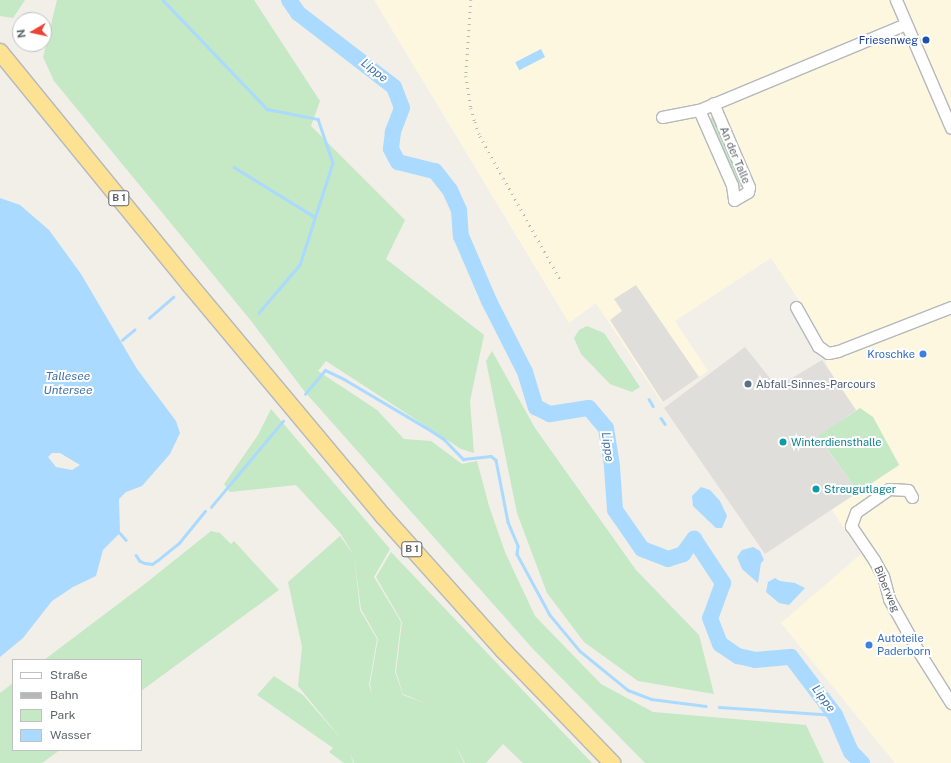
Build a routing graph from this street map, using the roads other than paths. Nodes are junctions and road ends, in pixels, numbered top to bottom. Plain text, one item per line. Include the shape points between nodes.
1 (896, 0) edge
2 (906, 24) junction
3 (0, 52) edge
4 (713, 103) junction
5 (699, 110) junction
6 (662, 117) dead end
7 (951, 128) edge
8 (796, 307) dead end
9 (951, 307) edge
10 (912, 497) dead end
11 (949, 697) edge
12 (612, 763) edge

1 - 2 street
2 - 4 street
2 - 7 street
3 - 12 highway, B 1 via 384,517 504,651
4 - 5 street
4 - 5 street, An der Talle via 750,187 748,192 738,198
5 - 6 street
8 - 9 street via 818,346 828,353
10 - 11 street, Biberweg via 908,490 889,488 856,512 851,526 883,576 889,599 917,649

